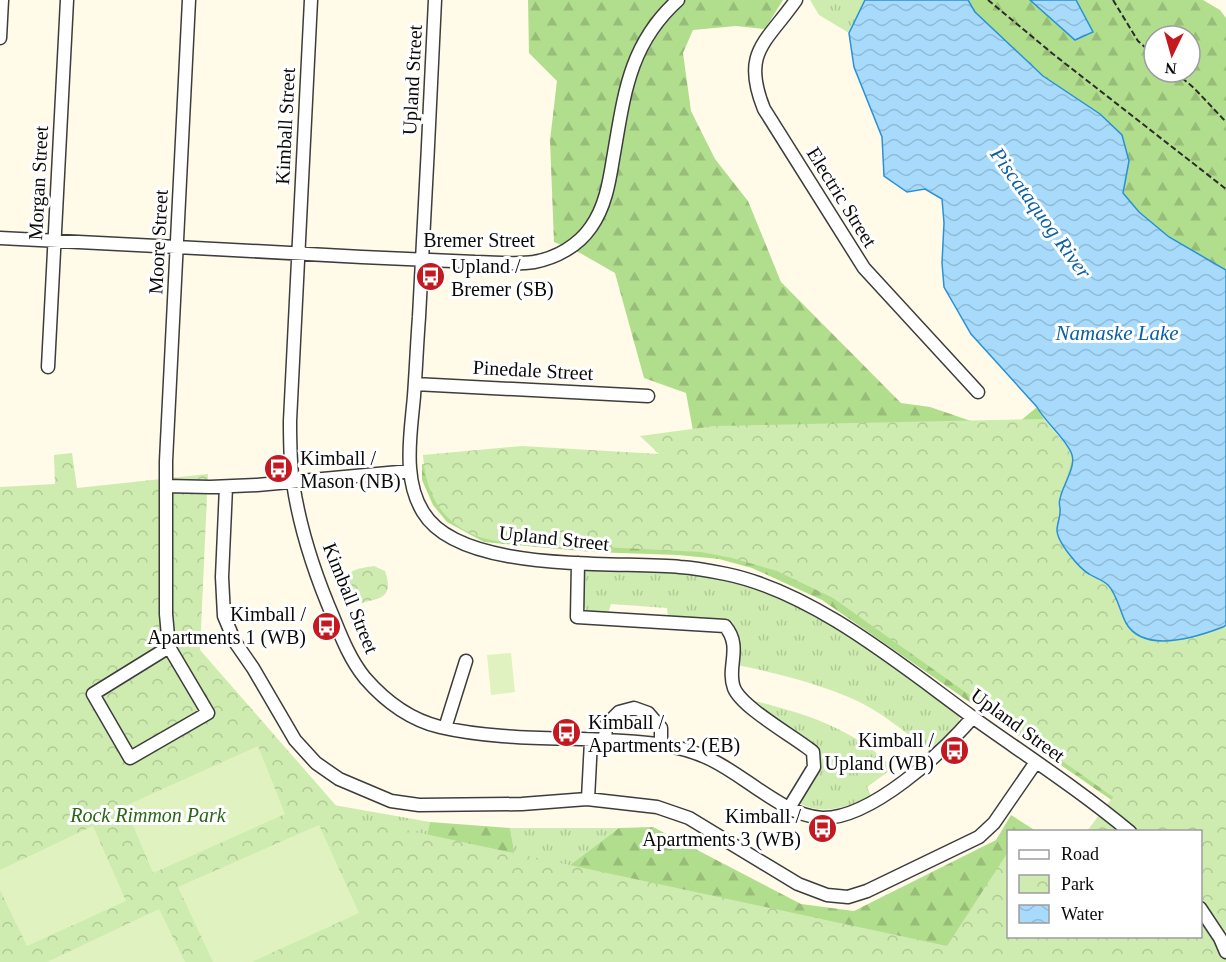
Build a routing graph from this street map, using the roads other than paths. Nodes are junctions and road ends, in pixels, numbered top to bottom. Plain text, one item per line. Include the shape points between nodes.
1 (2, 0) edge
2 (67, 0) edge
3 (189, 0) edge
4 (311, 0) edge
5 (435, 0) edge
6 (678, 0) edge
7 (796, 0) edge
8 (0, 38) edge
9 (0, 238) edge
10 (55, 241) junction
11 (177, 247) junction
12 (299, 254) junction
13 (422, 260) junction
14 (48, 367) dead end
15 (415, 384) junction
16 (978, 392) dead end
17 (648, 396) dead end
18 (410, 471) junction
19 (292, 482) junction
20 (166, 486) junction
21 (226, 487) junction
22 (578, 562) junction
23 (169, 647) junction
24 (466, 661) dead end
25 (973, 717) junction
26 (445, 728) junction
27 (591, 741) junction
28 (605, 741) junction
29 (661, 745) junction
30 (1036, 762) junction
31 (588, 799) junction
32 (789, 808) junction
33 (1129, 830) edge
34 (1202, 911) edge
35 (1226, 952) edge

1 - 8 street
2 - 10 street, Morgan Street
3 - 11 street, Moore Street
4 - 12 street, Kimball Street
5 - 13 street, Upland Street
6 - 13 street, Bremer Street via 654,25 634,61 606,197 596,220 580,240 535,262
7 - 16 street, Electric Street via 755,61 756,85 764,109 864,268
9 - 10 street, Bremer Street
10 - 11 street, Bremer Street
10 - 14 street, Morgan Street
11 - 12 street, Bremer Street
11 - 20 street, Moore Street
12 - 13 street, Bremer Street
12 - 19 street, Kimball Street via 290,421
13 - 15 street, Upland Street
15 - 17 street, Pinedale Street
15 - 18 street, Upland Street
18 - 19 street
18 - 22 street, Upland Street via 423,513 454,539 499,554
19 - 21 street
19 - 26 street, Kimball Street via 321,588 358,668 393,704 414,718
20 - 21 street
20 - 23 street, Moore Street
21 - 31 street via 224,616 235,642 296,740 316,763 339,779 391,801 420,805
22 - 25 street, Upland Street via 705,570 777,590 833,620
22 - 32 street via 577,617 725,626 733,635 734,687 742,701 813,752 814,767
23 - 23 street via 208,713 130,758 93,694
24 - 26 street
25 - 30 street, Upland Street
25 - 32 street, Kimball Street via 921,768 864,807 821,818
26 - 27 street, Kimball Street via 488,735
27 - 28 street, Kimball Street
27 - 31 street
28 - 29 street, Kimball Street
28 - 29 street via 606,725 619,712 634,708 648,712 661,728
29 - 32 street, Kimball Street via 712,758
30 - 31 street via 994,823 979,837 848,897 827,895 798,884 689,818 657,807
30 - 33 street, Upland Street
34 - 35 street

